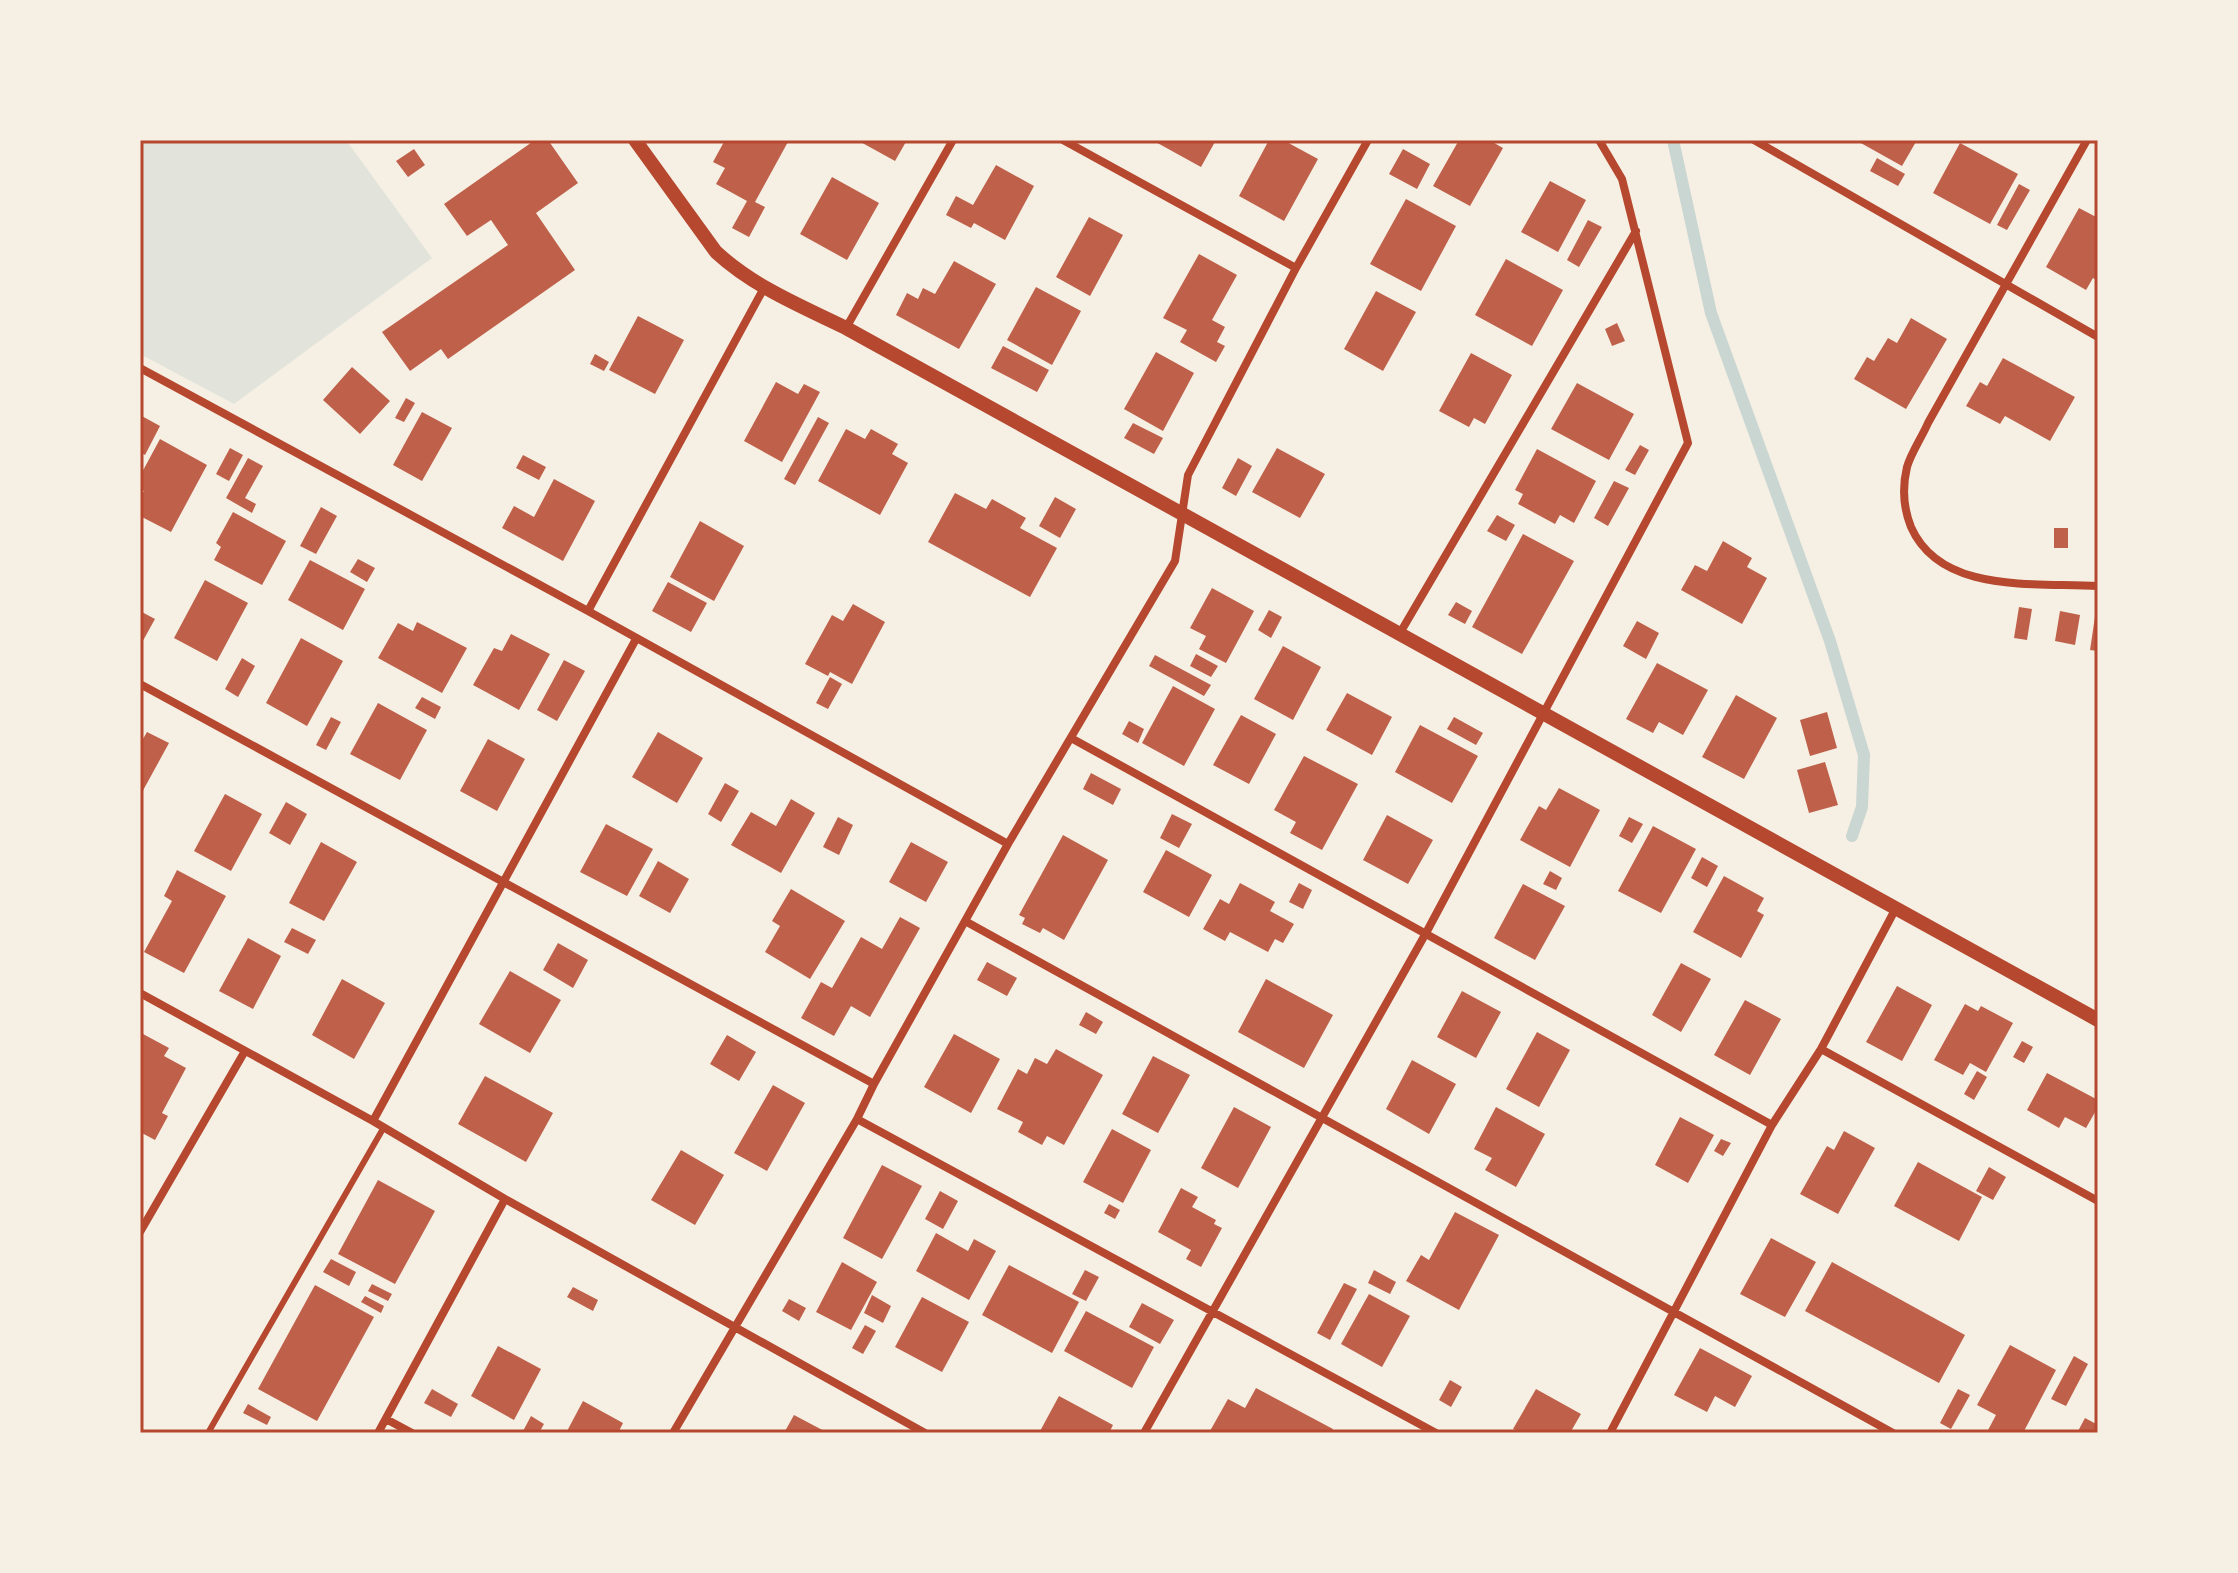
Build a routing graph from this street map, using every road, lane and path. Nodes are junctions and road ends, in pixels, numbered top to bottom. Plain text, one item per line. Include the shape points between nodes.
1 (635, 140) edge
2 (953, 140) edge
3 (1063, 140) edge
4 (1368, 140) edge
5 (1599, 140) edge
6 (1754, 140) edge
7 (2087, 140) edge
8 (1636, 231) junction
9 (1296, 268) junction
10 (2007, 285) junction
11 (764, 288) junction
12 (846, 328) junction
13 (2098, 337) edge
14 (140, 368) edge
15 (1184, 514) junction
16 (2098, 586) edge
17 (588, 611) junction
18 (1400, 633) junction
19 (636, 639) junction
20 (140, 684) edge
21 (1544, 713) junction
22 (1071, 738) junction
23 (1008, 844) junction
24 (504, 884) junction
25 (1896, 908) junction
26 (965, 921) junction
27 (1426, 933) junction
28 (140, 993) edge
29 (2098, 1020) edge
30 (1821, 1049) junction
31 (245, 1051) junction
32 (874, 1084) junction
33 (857, 1119) junction
34 (1323, 1119) junction
35 (373, 1121) junction
36 (1772, 1125) junction
37 (384, 1127) junction
38 (505, 1199) junction
39 (2098, 1201) edge
40 (140, 1232) edge
41 (1212, 1309) junction
42 (1673, 1312) junction
43 (737, 1326) junction
44 (386, 1419) junction
45 (208, 1433) edge
46 (378, 1433) edge
47 (412, 1433) edge
48 (673, 1433) edge
49 (925, 1433) edge
50 (1144, 1433) edge
51 (1436, 1433) edge
52 (1610, 1433) edge
53 (1893, 1433) edge

1 - 11 street via 716,252
2 - 12 street
3 - 9 street
4 - 9 street
5 - 8 street via 1622,179
6 - 10 street
7 - 10 street
8 - 18 street
8 - 21 street via 1688,443
9 - 15 street via 1188,475
10 - 13 street
10 - 16 street via 1908,466 1903,501 1907,518 1937,563 1956,572 1983,579
11 - 12 street
11 - 17 street
12 - 15 street
14 - 17 street
15 - 18 street
15 - 22 street via 1175,561
17 - 19 street
18 - 21 street
19 - 23 street
19 - 24 street
20 - 24 street
21 - 25 street
21 - 27 street
22 - 23 street
22 - 27 street
23 - 26 street
24 - 32 street
24 - 35 street
25 - 29 street
25 - 30 street
26 - 32 street
26 - 34 street
27 - 34 street
27 - 36 street
28 - 31 street
30 - 36 street
30 - 39 street
31 - 35 street
31 - 40 street
32 - 33 street
33 - 41 street
33 - 43 street
34 - 41 street
34 - 42 street
35 - 37 street
36 - 42 street
37 - 38 street
37 - 45 lane
38 - 43 street
38 - 44 street
41 - 50 street
41 - 51 street
42 - 52 street
42 - 53 street
43 - 48 street
43 - 49 street
44 - 46 street
44 - 47 street

